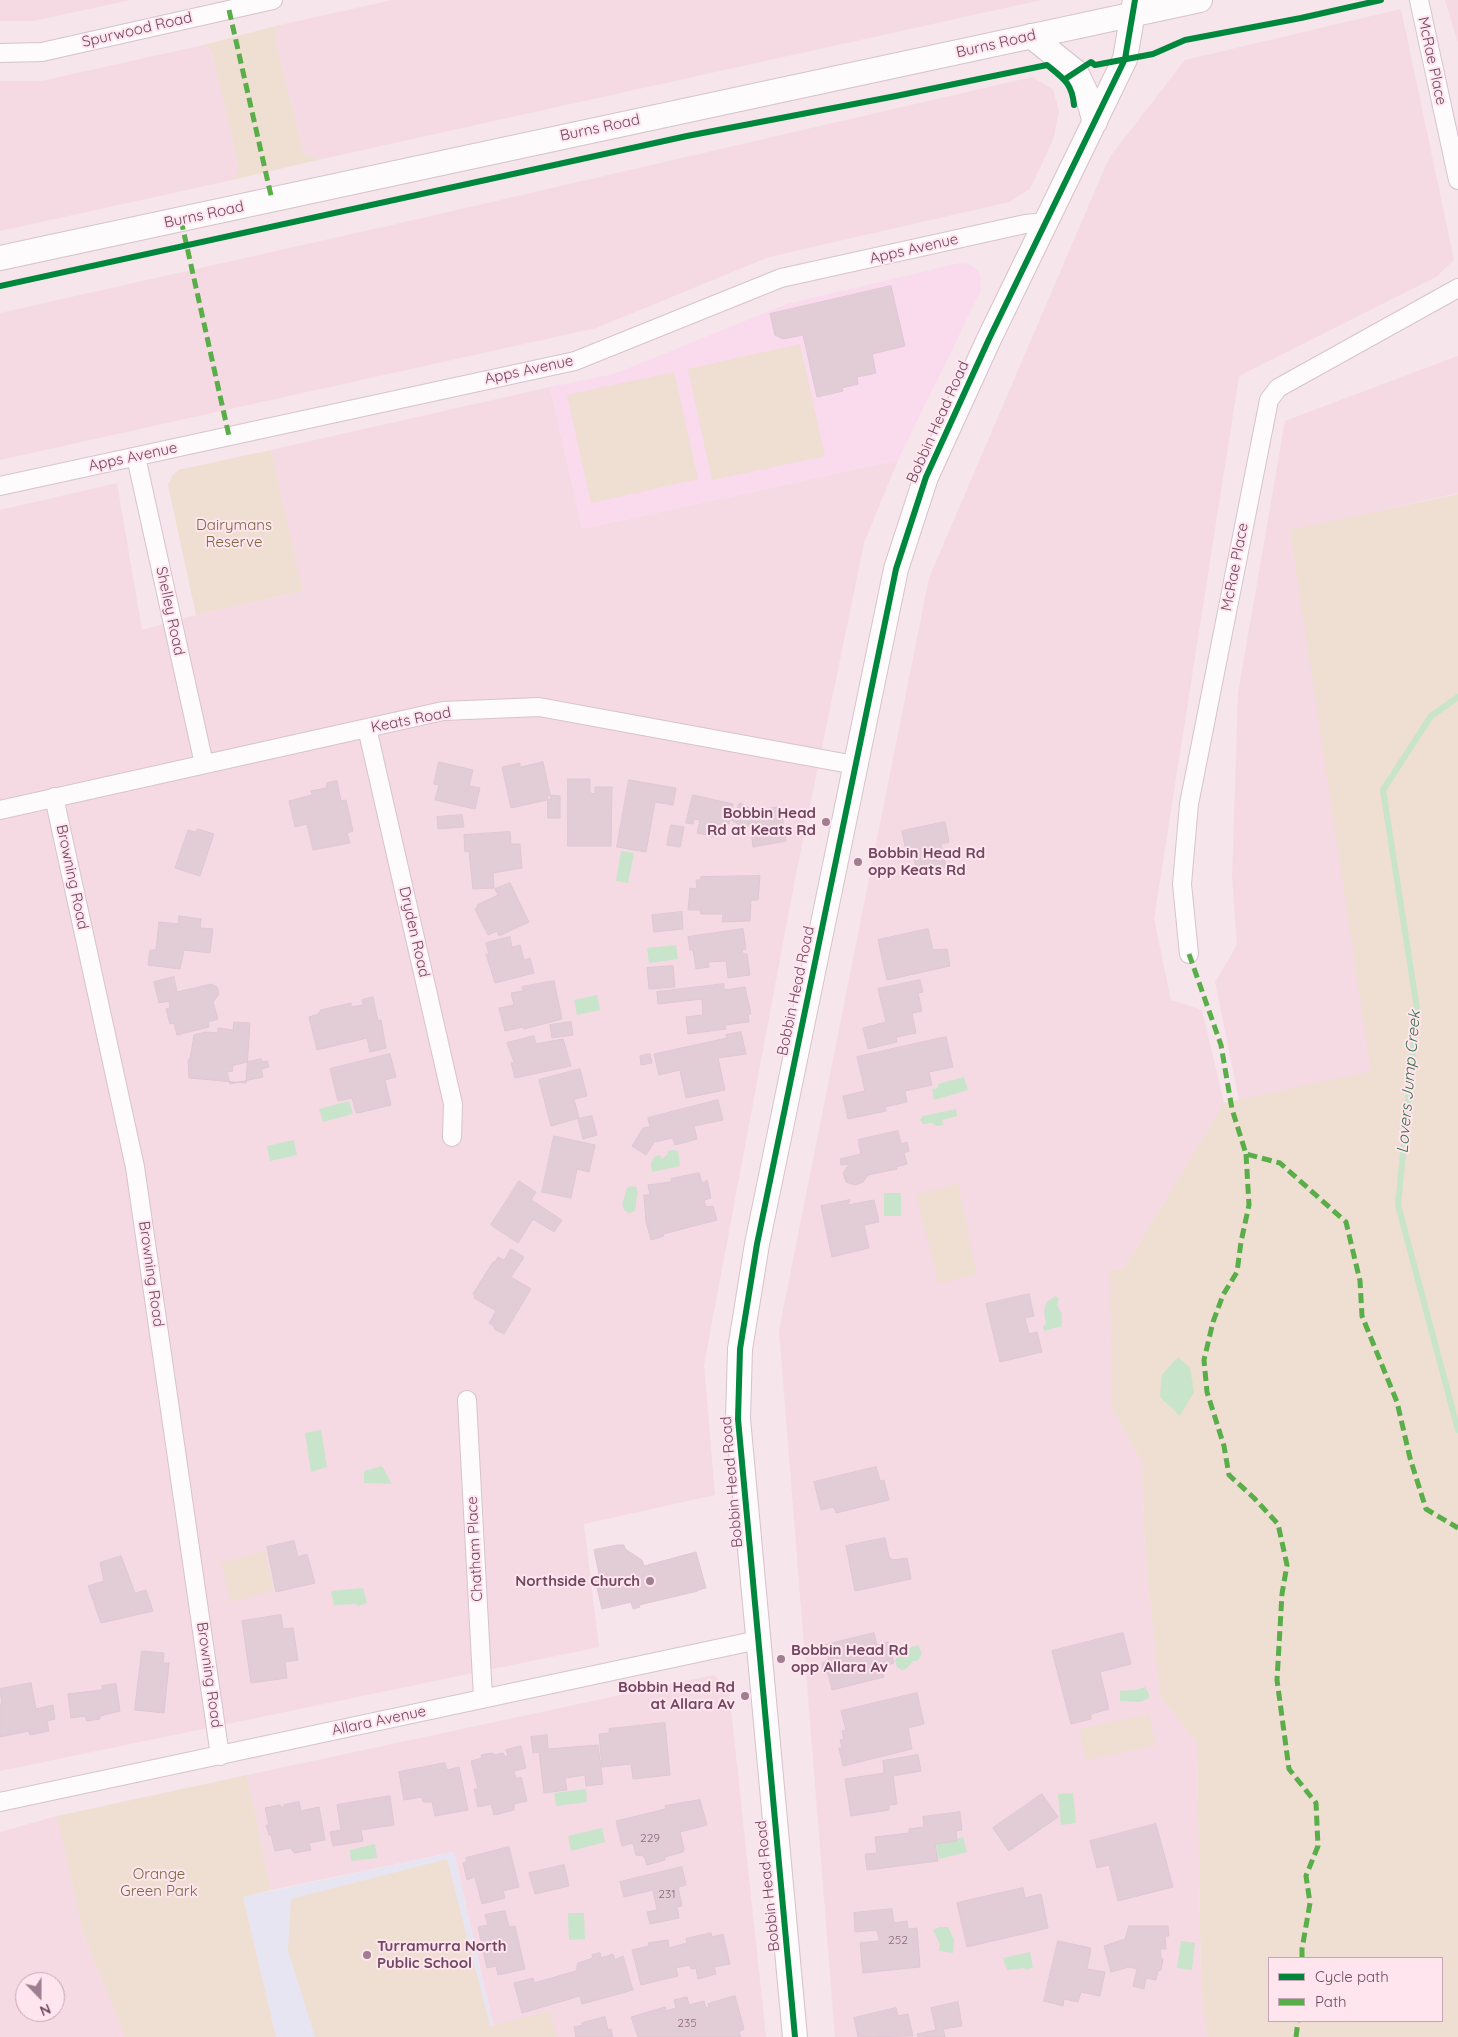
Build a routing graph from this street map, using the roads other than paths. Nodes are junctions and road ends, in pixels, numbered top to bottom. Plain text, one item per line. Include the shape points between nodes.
1 (273, 0) edge
2 (1200, 0) edge
3 (1419, 0) edge
4 (228, 5) edge
5 (1134, 7) edge
6 (1031, 36) junction
7 (0, 53) edge
8 (1095, 122) junction
9 (1458, 180) edge
10 (1047, 222) junction
11 (0, 258) edge
12 (1458, 288) edge
13 (136, 457) junction
14 (0, 486) edge
15 (367, 728) junction
16 (204, 764) junction
17 (855, 765) junction
18 (54, 798) junction
19 (0, 810) edge
20 (1190, 954) dead end
21 (452, 1137) dead end
22 (467, 1400) dead end
23 (758, 1640) junction
24 (482, 1698) junction
25 (220, 1756) junction
26 (0, 1802) edge
27 (795, 2037) edge

1 - 4 street, Spurwood Road
2 - 5 main road, Burns Road
3 - 9 street, McRae Place
4 - 7 street, Spurwood Road via 42,52
5 - 6 main road, Burns Road
5 - 8 main road, Bobbin Head Road via 1125,59
6 - 8 main road via 1076,72 1088,95
6 - 11 main road, Burns Road
8 - 10 main road, Bobbin Head Road
10 - 13 street, Apps Avenue via 1025,224 781,278 575,361
10 - 17 main road, Bobbin Head Road via 926,477 896,569
12 - 20 street, McRae Place via 1278,388 1269,400 1189,804 1182,884
13 - 14 street, Apps Avenue
13 - 16 street, Shelley Road
15 - 16 street, Keats Road
15 - 17 street, Keats Road via 443,711 539,707
15 - 21 street, Dryden Road via 453,1104
16 - 18 street, Keats Road
17 - 23 main road, Bobbin Head Road via 757,1244 740,1349 738,1419
18 - 19 street, Keats Road
18 - 25 street, Browning Road via 135,1167
22 - 24 street, Chatham Place
23 - 24 street, Allara Avenue
23 - 27 main road, Bobbin Head Road
24 - 25 street, Allara Avenue
25 - 26 street, Allara Avenue

